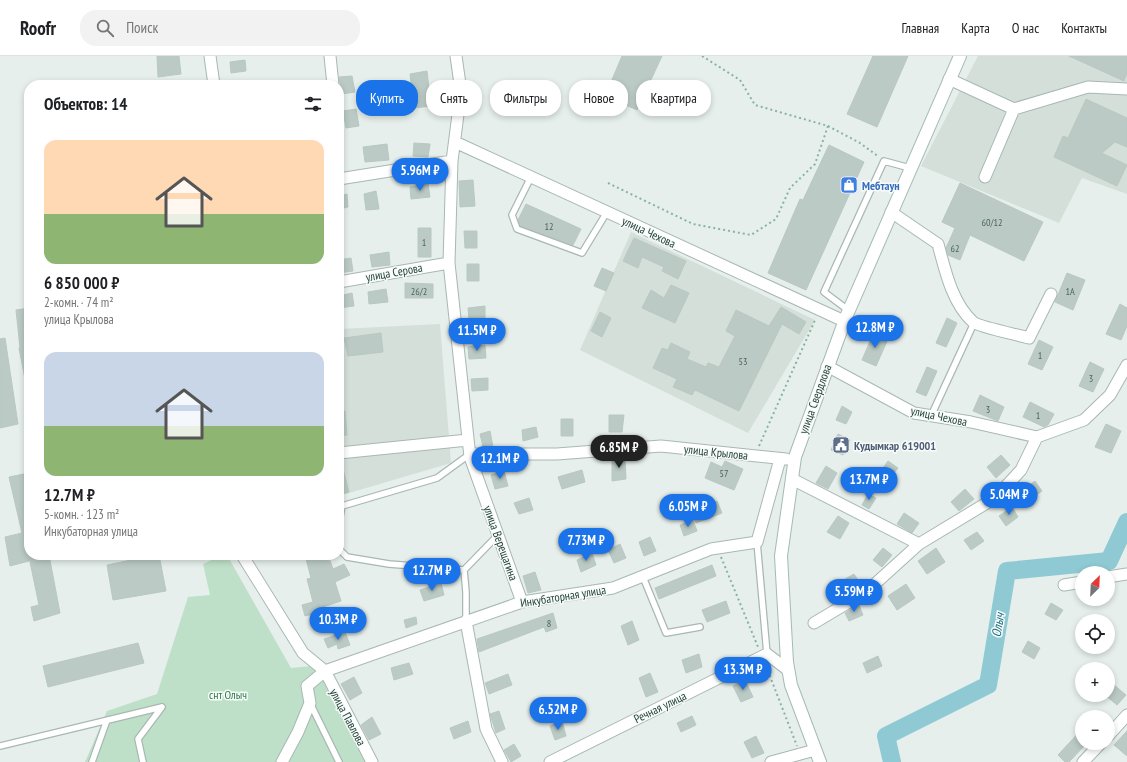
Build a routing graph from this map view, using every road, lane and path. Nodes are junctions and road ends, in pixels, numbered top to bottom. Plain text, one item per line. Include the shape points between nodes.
1 (210, 56) edge
2 (330, 56) edge
3 (456, 56) edge
4 (702, 56) edge
5 (960, 56) edge
6 (949, 79) junction
7 (213, 80) edge
8 (332, 80) edge
9 (1127, 89) edge
10 (1014, 109) junction
11 (828, 126) junction
12 (455, 142) junction
13 (452, 161) junction
14 (884, 161) junction
15 (910, 168) junction
16 (531, 177) junction
17 (985, 177) dead end
18 (344, 178) edge
19 (608, 183) dead end
20 (607, 212) junction
21 (891, 212) junction
22 (449, 263) junction
23 (344, 281) edge
24 (1051, 294) dead end
25 (819, 310) junction
26 (846, 316) junction
27 (974, 323) junction
28 (1127, 365) edge
29 (827, 366) junction
30 (931, 416) junction
31 (1037, 437) junction
32 (468, 440) junction
33 (344, 452) edge
34 (470, 454) junction
35 (755, 456) junction
36 (780, 459) junction
37 (794, 460) junction
38 (792, 479) junction
39 (344, 505) edge
40 (498, 535) junction
41 (757, 542) junction
42 (918, 544) junction
43 (344, 553) edge
44 (245, 560) edge
45 (464, 570) junction
46 (1127, 574) edge
47 (1115, 576) edge
48 (643, 577) junction
49 (1075, 583) edge
50 (1064, 585) dead end
51 (522, 602) junction
52 (466, 621) junction
53 (814, 622) dead end
54 (700, 627) dead end
55 (766, 654) junction
56 (788, 670) junction
57 (325, 671) junction
58 (310, 703) junction
59 (1127, 716) edge
60 (107, 720) junction
61 (1115, 729) edge
62 (0, 746) edge
63 (815, 750) junction
64 (1094, 750) edge
65 (92, 762) edge
66 (143, 762) edge
67 (282, 762) edge
68 (338, 762) edge
69 (372, 762) edge
70 (502, 762) edge
71 (550, 762) edge
72 (771, 762) edge
73 (820, 762) edge
74 (1083, 762) edge

1 - 7 street
2 - 8 street
3 - 12 street, улица Верещагина via 461,91
4 - 11 path via 740,80 755,105
5 - 6 main road, улица Свердлова
6 - 10 street
6 - 15 main road, улица Свердлова
9 - 10 street via 1088,87
10 - 17 street
11 - 14 path via 860,143
11 - 19 path via 815,164 790,188 776,219 751,235 693,224
12 - 13 street, улица Верещагина
12 - 16 street, улица Чехова
13 - 18 street
13 - 22 street, улица Верещагина
14 - 15 lane
14 - 26 lane via 824,292
15 - 21 main road, улица Свердлова
16 - 20 street, улица Чехова
16 - 20 lane via 512,215 517,229 582,253
20 - 25 street, улица Чехова
21 - 26 main road, улица Свердлова
21 - 27 street via 938,244 948,281 956,298
22 - 23 street, улица Серова
22 - 32 street, улица Верещагина
24 - 27 street via 1029,338
25 - 26 street, улица Чехова
25 - 35 path
26 - 29 main road, улица Свердлова
27 - 30 lane
28 - 31 street via 1110,395 1084,420
29 - 30 street, улица Чехова via 914,413
29 - 37 main road, улица Свердлова
30 - 31 street, улица Чехова
31 - 42 street via 1021,470 995,498
32 - 33 street
32 - 34 street, улица Верещагина
34 - 35 street, улица Крылова via 557,454 661,446
34 - 39 lane via 437,478
34 - 40 street, улица Верещагина
35 - 36 street, улица Крылова
36 - 37 street, улица Крылова
36 - 41 street
37 - 38 main road, улица Свердлова
38 - 42 street
38 - 56 main road, улица Свердлова via 782,556
40 - 45 lane
40 - 51 street, улица Верещагина
41 - 48 street, Инкубаторная улица via 711,550
41 - 55 lane
42 - 53 street via 866,592
43 - 45 lane via 388,564
44 - 57 street via 303,653
45 - 52 lane
46 - 47 street
48 - 51 street, Инкубаторная улица via 614,588
48 - 54 lane via 666,633
49 - 50 street
51 - 52 street, Инкубаторная улица
52 - 57 street, Инкубаторная улица
52 - 70 street via 486,729
55 - 56 street
55 - 71 street, Речная улица
56 - 63 main road, улица Свердлова
57 - 58 street via 307,686
57 - 69 street, улица Павлова
58 - 67 street
58 - 68 lane
59 - 61 street
60 - 62 lane
60 - 65 lane
60 - 66 lane via 162,707 138,739
63 - 72 street
63 - 73 main road, улица Свердлова
64 - 74 street

